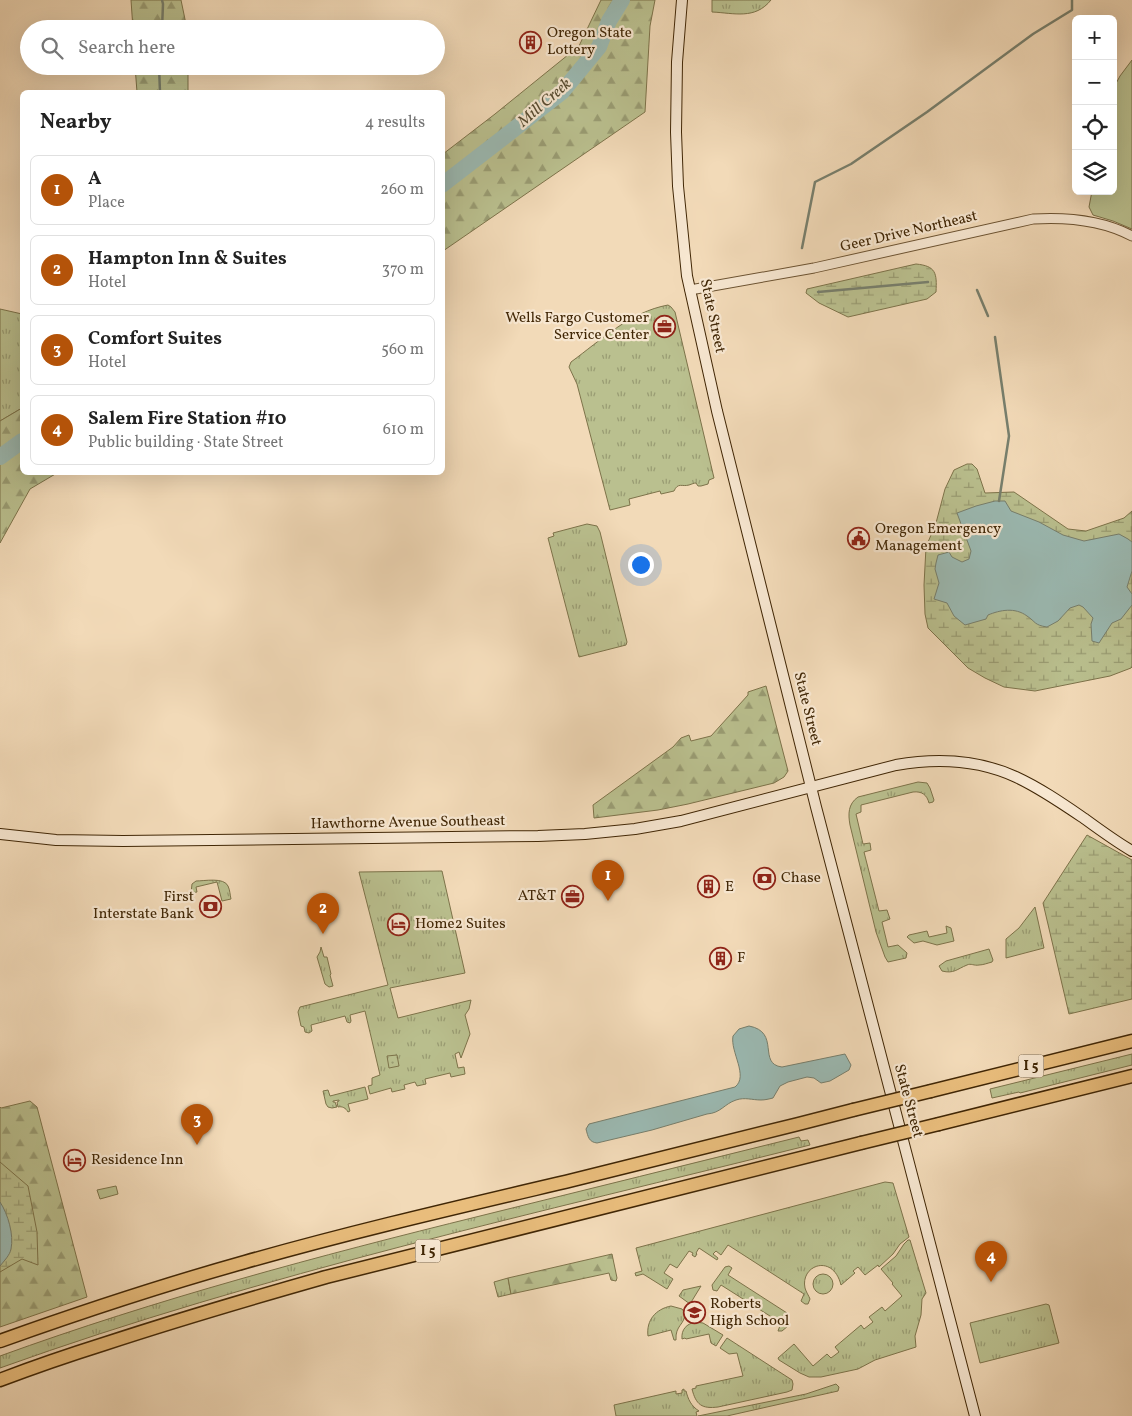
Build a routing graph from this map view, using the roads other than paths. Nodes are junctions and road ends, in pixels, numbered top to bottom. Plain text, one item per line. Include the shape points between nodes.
1 (682, 0) edge
2 (1132, 236) edge
3 (690, 290) junction
4 (811, 788) junction
5 (0, 834) edge
6 (1132, 851) edge
7 (1132, 1041) edge
8 (1132, 1076) edge
9 (0, 1341) edge
10 (0, 1380) edge
11 (975, 1416) edge

1 - 3 main road, State Street via 676,132 678,186
2 - 3 street, Geer Drive Northeast via 1081,220 1033,219 814,268
3 - 4 main road, State Street
4 - 5 main road, Hawthorne Avenue Southeast via 681,821 585,834 123,841 56,840
4 - 6 main road, Hawthorne Avenue Southeast via 915,762 958,762 990,768 1038,788
4 - 11 main road, State Street
7 - 9 highway, I 5, bridge via 286,1250 98,1307
8 - 10 highway, I 5, bridge via 326,1277 134,1334

